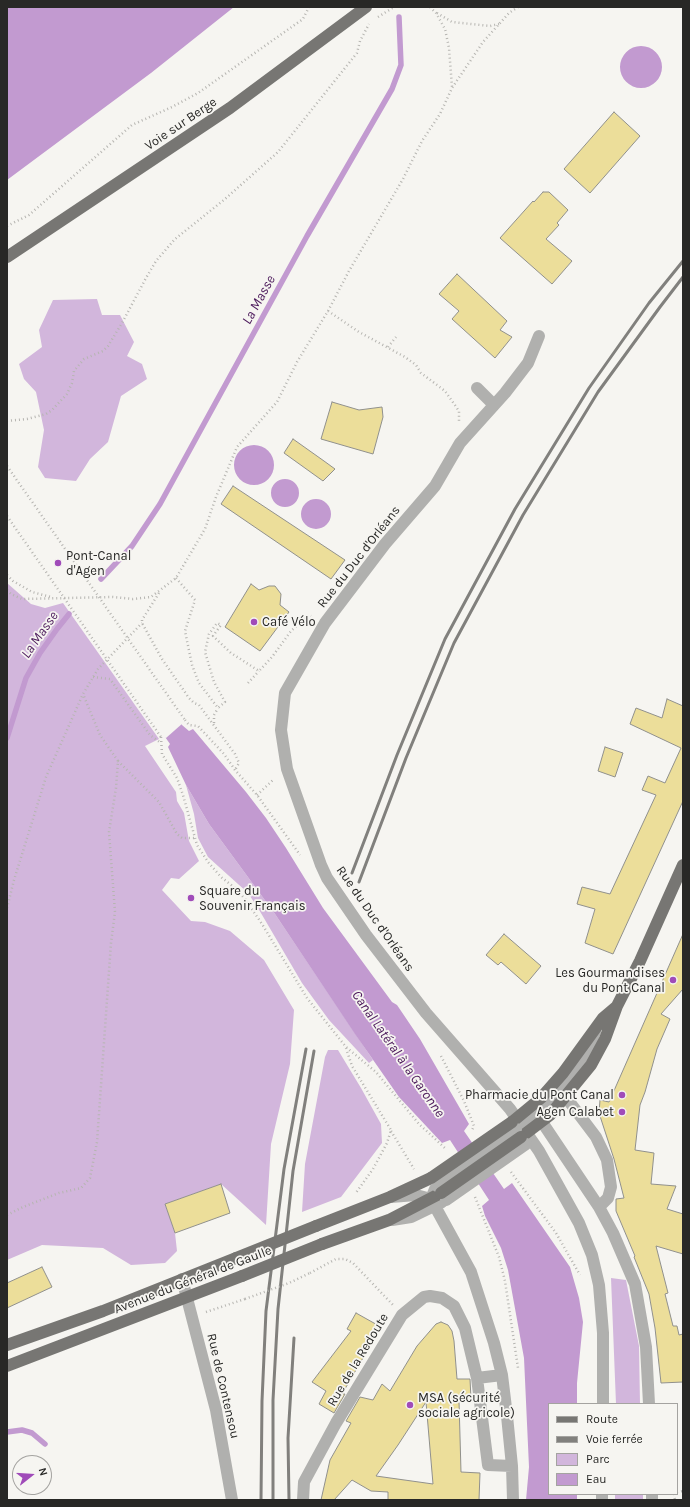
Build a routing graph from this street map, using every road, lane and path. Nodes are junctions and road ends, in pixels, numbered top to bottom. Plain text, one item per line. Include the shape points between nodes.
1 (309, 7) edge
2 (366, 7) edge
3 (394, 7) edge
4 (430, 7) edge
5 (511, 7) edge
6 (518, 7) edge
7 (436, 13) junction
8 (509, 13) junction
9 (376, 19) dead end
10 (370, 24) dead end
11 (500, 24) junction
12 (452, 88) junction
13 (7, 226) edge
14 (7, 257) edge
15 (328, 311) junction
16 (396, 336) dead end
17 (539, 336) dead end
18 (388, 347) junction
19 (477, 388) dead end
20 (494, 405) junction
21 (7, 421) edge
22 (460, 443) junction
23 (7, 466) edge
24 (7, 516) edge
25 (7, 575) edge
26 (176, 578) junction
27 (7, 590) edge
28 (159, 592) junction
29 (54, 597) junction
30 (142, 623) junction
31 (326, 623) junction
32 (259, 671) junction
33 (93, 677) junction
34 (248, 683) dead end
35 (83, 694) junction
36 (218, 708) junction
37 (214, 724) junction
38 (161, 743) junction
39 (118, 761) junction
40 (278, 775) dead end
41 (257, 795) dead end
42 (195, 838) junction
43 (683, 865) edge
44 (7, 908) edge
45 (617, 1006) junction
46 (596, 1027) junction
47 (346, 1047) junction
48 (437, 1050) dead end
49 (562, 1093) junction
50 (542, 1120) junction
51 (391, 1130) junction
52 (523, 1133) junction
53 (473, 1136) dead end
54 (451, 1153) dead end
55 (416, 1172) dead end
56 (506, 1175) dead end
57 (437, 1194) junction
58 (476, 1194) dead end
59 (353, 1196) dead end
60 (390, 1198) junction
61 (599, 1207) junction
62 (7, 1215) edge
63 (182, 1279) junction
64 (582, 1279) dead end
65 (187, 1299) junction
66 (402, 1315) junction
67 (192, 1317) junction
68 (7, 1345) edge
69 (7, 1366) edge
70 (518, 1372) dead end
71 (502, 1375) junction
72 (478, 1378) junction
73 (603, 1403) edge
74 (649, 1403) edge
75 (512, 1466) junction
76 (232, 1500) edge
77 (303, 1500) edge
78 (513, 1500) edge

1 - 13 path via 303,19 198,92 172,108 132,125 29,215
2 - 14 main road, Voie sur Berge via 230,108
3 - 9 path
4 - 7 path
5 - 8 path
6 - 8 path
7 - 11 path via 452,22 490,26
7 - 12 path via 445,29
8 - 11 path
10 - 21 path via 357,53 278,152 225,199 174,239 146,278 108,346 103,352 84,359 74,371 67,394 46,414
11 - 12 path via 483,42
12 - 15 path via 440,114 422,141
15 - 18 path via 359,332
15 - 26 path via 297,362 277,402 237,448 205,529
16 - 18 path
17 - 20 street, Rue du Duc d'Orléans via 528,363
18 - 22 path via 416,365 445,391 459,411
19 - 20 street
20 - 22 street, Rue du Duc d'Orléans
22 - 31 street, Rue du Duc d'Orléans via 434,486 385,544
23 - 37 path, bridge via 185,720 189,725 198,726 236,770 239,763 235,754
24 - 38 path, bridge via 161,737
25 - 29 path via 32,592
26 - 28 path
26 - 36 path via 195,600 185,631 192,665 199,683
27 - 29 path via 22,599
28 - 29 path via 151,597 133,599
28 - 30 path
30 - 33 path via 98,668
30 - 37 path via 162,659 189,698 199,705
31 - 32 path via 309,615 291,631
31 - 52 street, Rue du Duc d'Orléans via 285,693 281,730 287,768 321,865 341,900 426,1013 510,1109
32 - 34 path
32 - 36 path via 231,652 214,636 221,625 217,623 210,634 205,652 214,682 225,702
33 - 35 path
33 - 38 path via 110,679 150,735
35 - 39 path via 100,735
35 - 44 path via 46,777
36 - 37 path via 214,715
38 - 42 path via 162,754 177,778
39 - 42 path via 159,802 177,834 182,838
39 - 62 path via 109,832 115,912 97,1142 90,1178 81,1188 59,1193
40 - 41 path
42 - 47 path via 208,862 245,899 307,998
43 - 45 main road
45 - 46 main road
45 - 49 main road via 605,1039 591,1065
46 - 49 street via 589,1048 569,1076
46 - 52 main road via 563,1073 536,1103
47 - 51 path via 352,1066
47 - 54 path via 376,1072 419,1124
48 - 53 path via 464,1101 474,1126 471,1131
49 - 50 main road
49 - 61 street via 596,1137 607,1160 611,1187 608,1198
50 - 52 main road
50 - 61 street
51 - 55 path
51 - 59 path via 388,1143
52 - 57 main road, bridge
52 - 57 main road, bridge
52 - 73 street, Rue du Duc d'Orléans via 579,1222 592,1255 599,1285 603,1333
56 - 64 path via 511,1172 556,1233
57 - 60 main road, Avenue du Général de Gaulle
57 - 60 street
57 - 65 main road, Avenue du Général de Gaulle, bridge via 389,1220 322,1244
57 - 71 street via 471,1272
58 - 70 path via 474,1195 504,1275
60 - 63 main road, Avenue du Général de Gaulle, bridge
61 - 74 street via 635,1284 646,1347
63 - 65 street, Rue de Contensou
63 - 68 main road, Avenue du Général de Gaulle via 103,1311
65 - 67 street, Rue de Contensou
65 - 69 main road, Avenue du Général de Gaulle
66 - 67 path, bridge via 353,1264 345,1259 336,1259 289,1283
66 - 72 street, Rue de la Redoute via 430,1296 442,1298 454,1306 465,1328
66 - 77 street, Rue de la Redoute via 304,1482
67 - 76 street, Rue de Contensou via 216,1410
71 - 72 street
71 - 75 street
72 - 75 street via 488,1466
75 - 78 street

